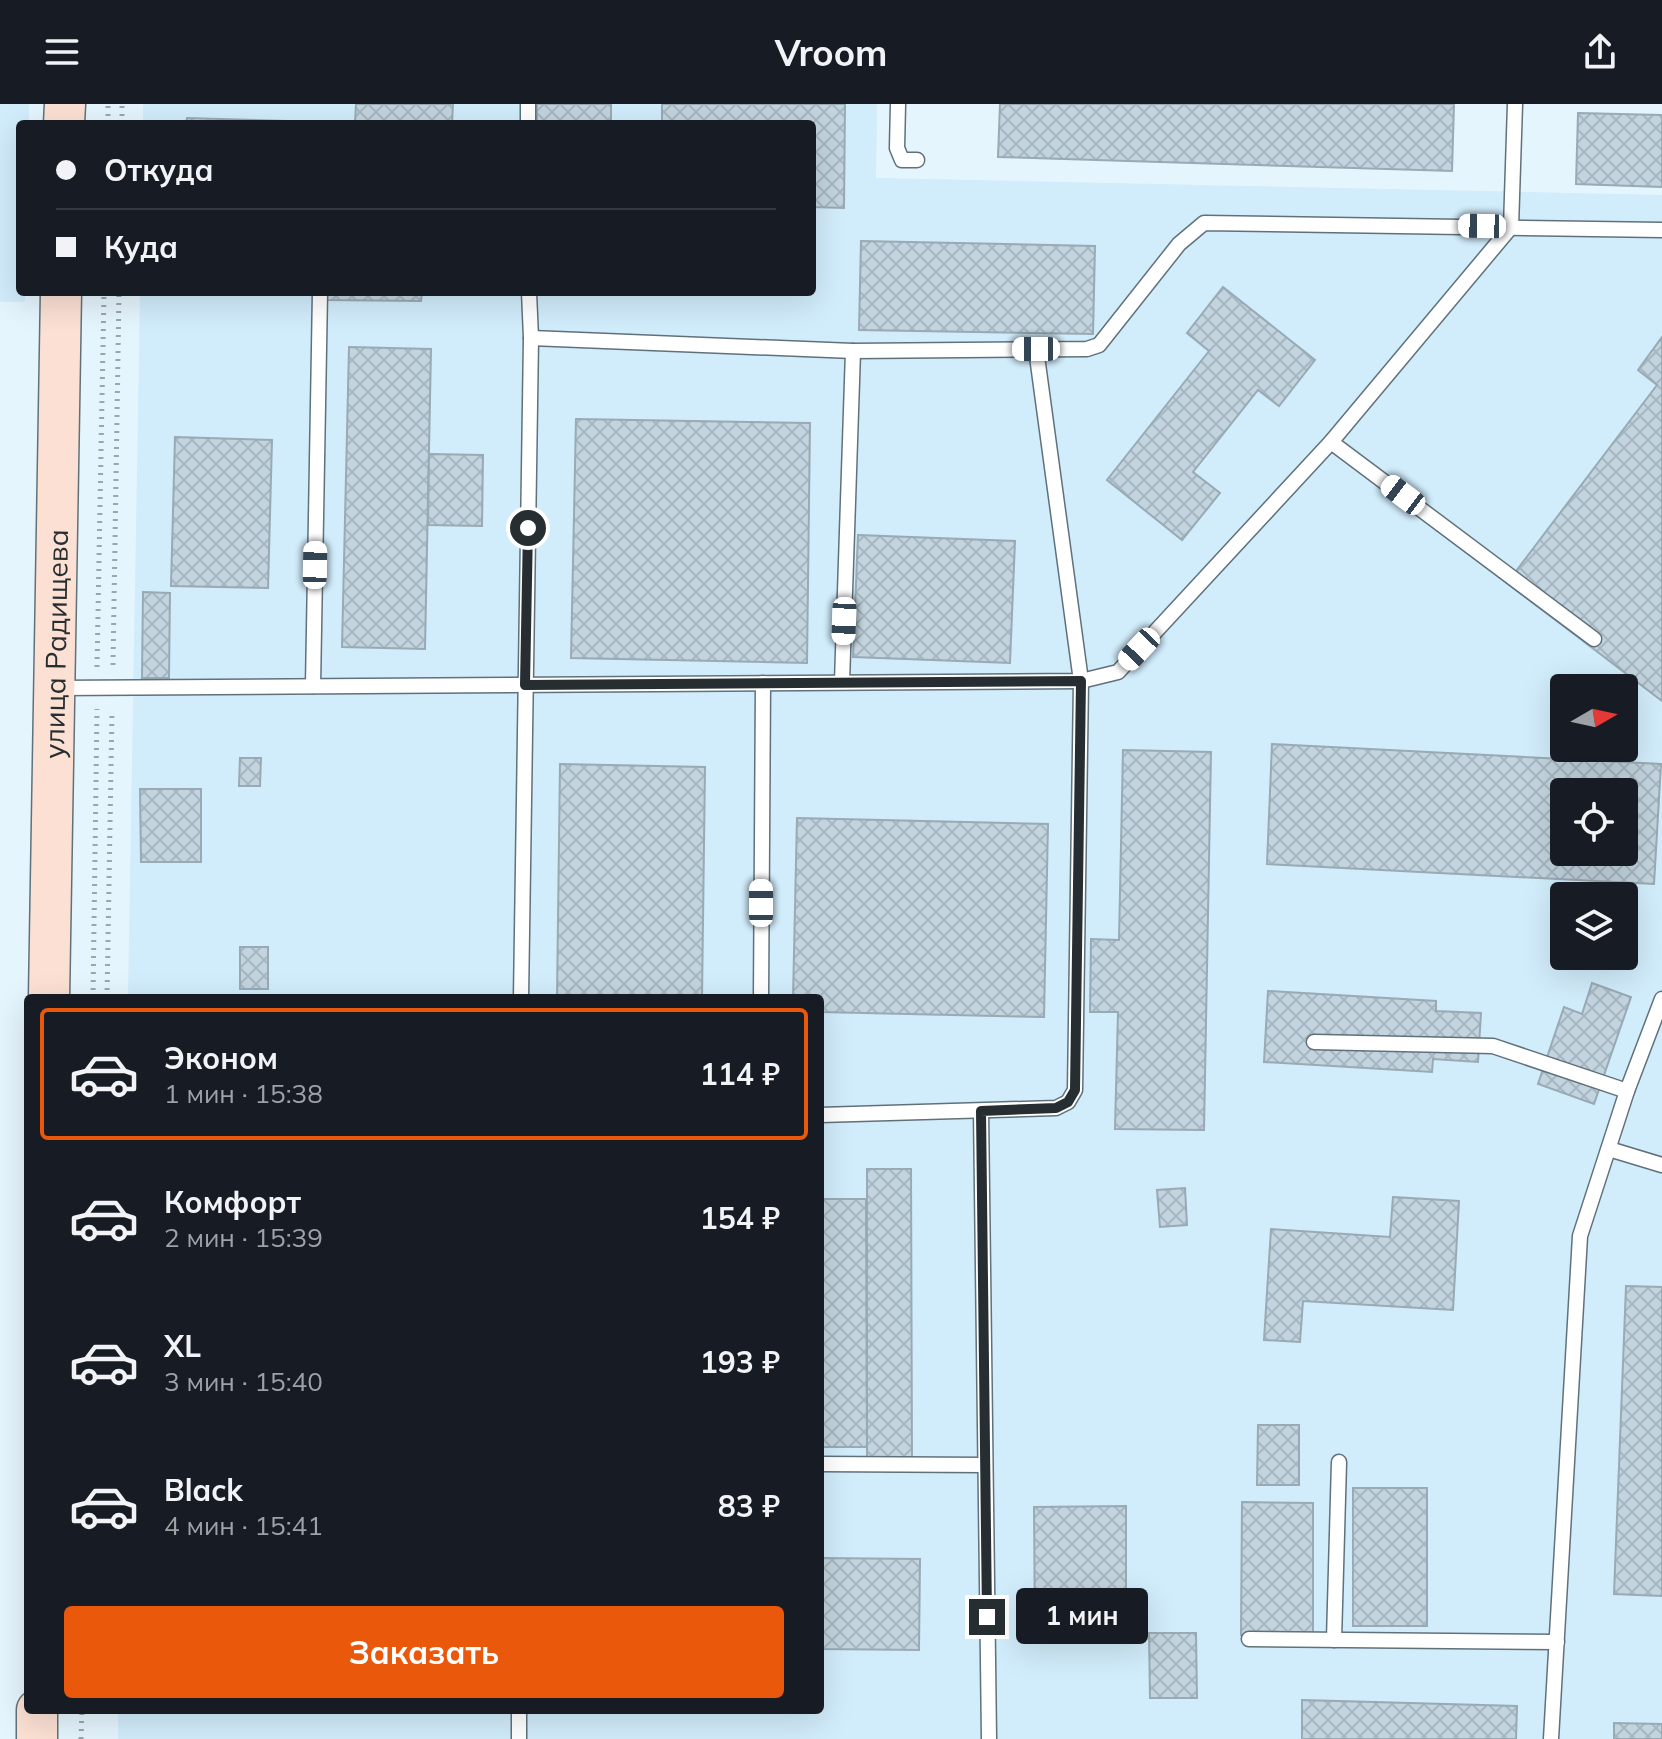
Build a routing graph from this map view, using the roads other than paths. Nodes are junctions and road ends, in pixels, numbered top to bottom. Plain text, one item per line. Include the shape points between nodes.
1 (898, 104) edge
2 (1515, 104) edge
3 (917, 160) dead end
4 (1511, 227) junction
5 (1662, 230) edge
6 (61, 296) edge
7 (320, 296) edge
8 (529, 296) edge
9 (531, 338) junction
10 (1036, 349) junction
11 (853, 351) junction
12 (1331, 442) junction
13 (1594, 639) dead end
14 (1081, 681) junction
15 (842, 682) junction
16 (763, 683) junction
17 (525, 685) junction
18 (313, 686) junction
19 (56, 688) junction
20 (49, 994) edge
21 (521, 994) edge
22 (761, 994) edge
23 (1662, 999) edge
24 (1314, 1042) dead end
25 (1627, 1091) junction
26 (981, 1111) junction
27 (824, 1115) edge
28 (1609, 1149) junction
29 (1662, 1165) edge
30 (1339, 1462) dead end
31 (824, 1464) edge
32 (985, 1465) junction
33 (1249, 1639) dead end
34 (1334, 1640) junction
35 (1557, 1642) junction
36 (37, 1714) edge
37 (519, 1714) edge
38 (37, 1739) edge
39 (519, 1739) edge
40 (989, 1739) edge
41 (1551, 1739) edge

1 - 3 lane via 897,148 902,160
2 - 4 lane
4 - 5 lane
4 - 10 lane via 1204,223 1179,244 1099,345
4 - 12 lane
6 - 19 street, улица Радищева
7 - 18 lane
8 - 9 lane
9 - 11 lane
9 - 17 lane
10 - 11 lane
10 - 14 lane
11 - 15 lane
12 - 13 lane
12 - 14 lane via 1118,672
14 - 15 lane
14 - 26 lane via 1075,1090 1056,1108
15 - 16 lane
16 - 17 lane
16 - 22 lane
17 - 18 lane
17 - 21 lane
18 - 19 lane
19 - 20 street, улица Радищева
23 - 25 lane
24 - 25 lane via 1493,1046
25 - 28 lane
26 - 27 lane
26 - 32 lane
28 - 29 lane
28 - 35 lane via 1580,1236
30 - 34 lane
31 - 32 lane
32 - 40 lane
33 - 34 lane
34 - 35 lane
35 - 41 lane
36 - 38 street
37 - 39 lane

